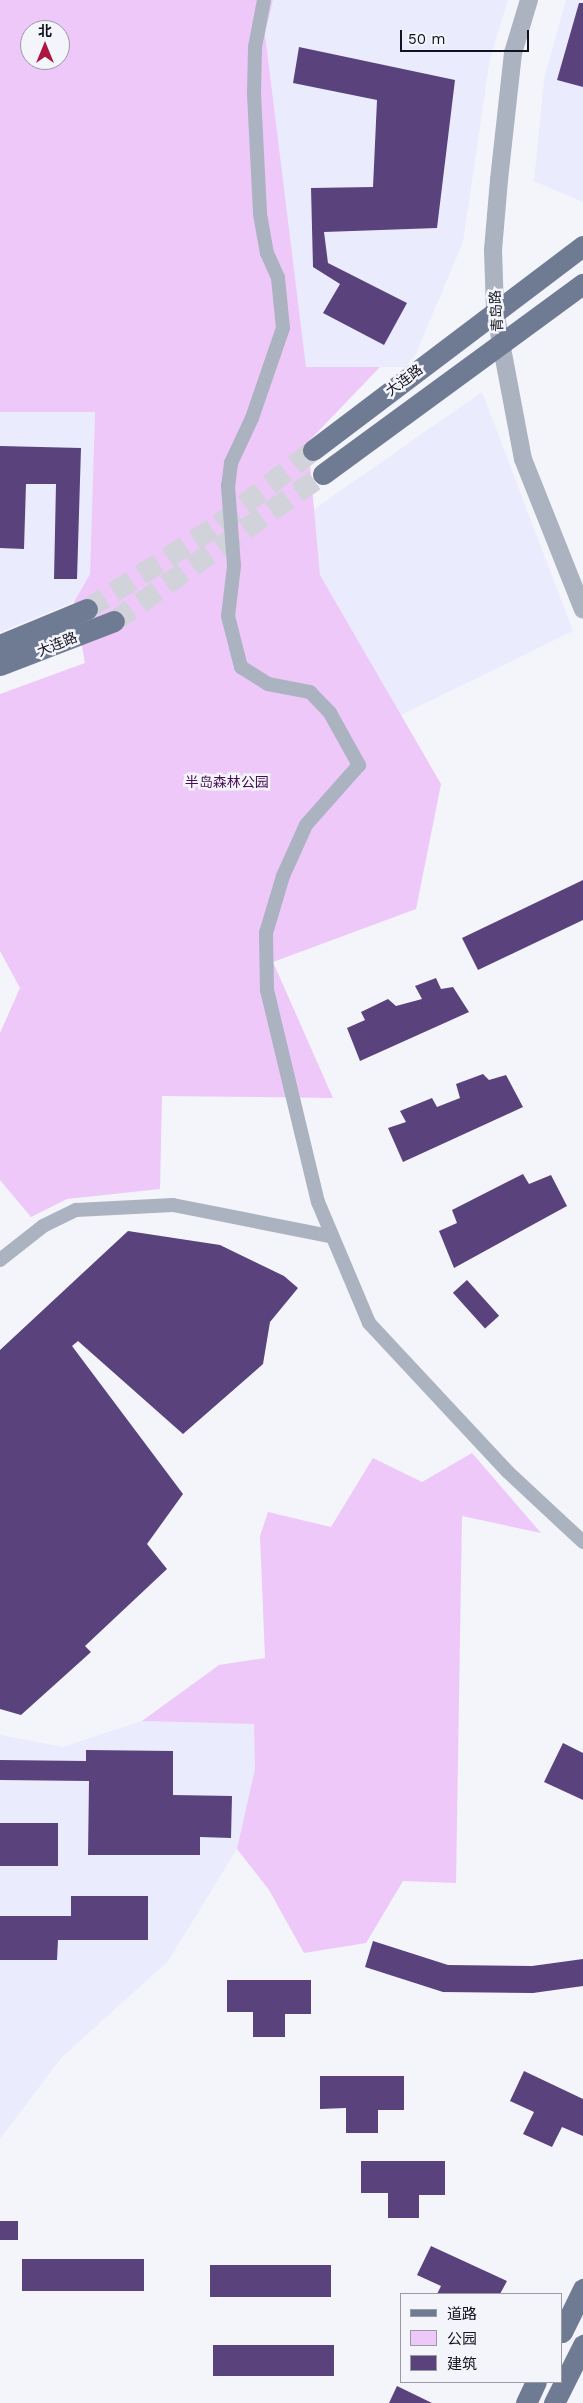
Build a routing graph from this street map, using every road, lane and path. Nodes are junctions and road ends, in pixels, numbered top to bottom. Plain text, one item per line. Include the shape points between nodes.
1 (264, 0) edge
2 (529, 0) edge
3 (583, 246) edge
4 (583, 284) edge
5 (495, 311) junction
6 (498, 344) junction
7 (313, 450) tunnel mouth
8 (323, 474) tunnel mouth
9 (87, 609) tunnel mouth
10 (583, 610) edge
11 (114, 621) tunnel mouth
12 (0, 645) edge
13 (0, 665) edge
14 (330, 1236) junction
15 (0, 1260) edge
16 (583, 1542) edge
17 (583, 2290) edge
18 (563, 2330) edge
19 (583, 2345) edge
20 (536, 2383) edge
21 (526, 2403) edge
22 (554, 2403) edge

1 - 14 street via 255,47 254,94 260,214 267,253 278,278 283,328 255,409 231,463 228,486 234,566 228,616 241,667 268,684 310,692 330,713 359,765 306,825 283,876 266,933 267,990
2 - 5 street, 青岛路 via 513,53 500,170 493,250
3 - 5 main road, 大连路
4 - 6 main road, 大连路
5 - 6 street, 青岛路
5 - 7 main road, 大连路
6 - 8 main road, 大连路
6 - 10 street, 青岛路 via 523,459
9 - 12 main road, 大连路
11 - 13 main road, 大连路
14 - 15 street via 173,1205 76,1210 43,1226
14 - 16 street via 369,1323 508,1472
17 - 18 main road
19 - 22 main road
20 - 21 main road

